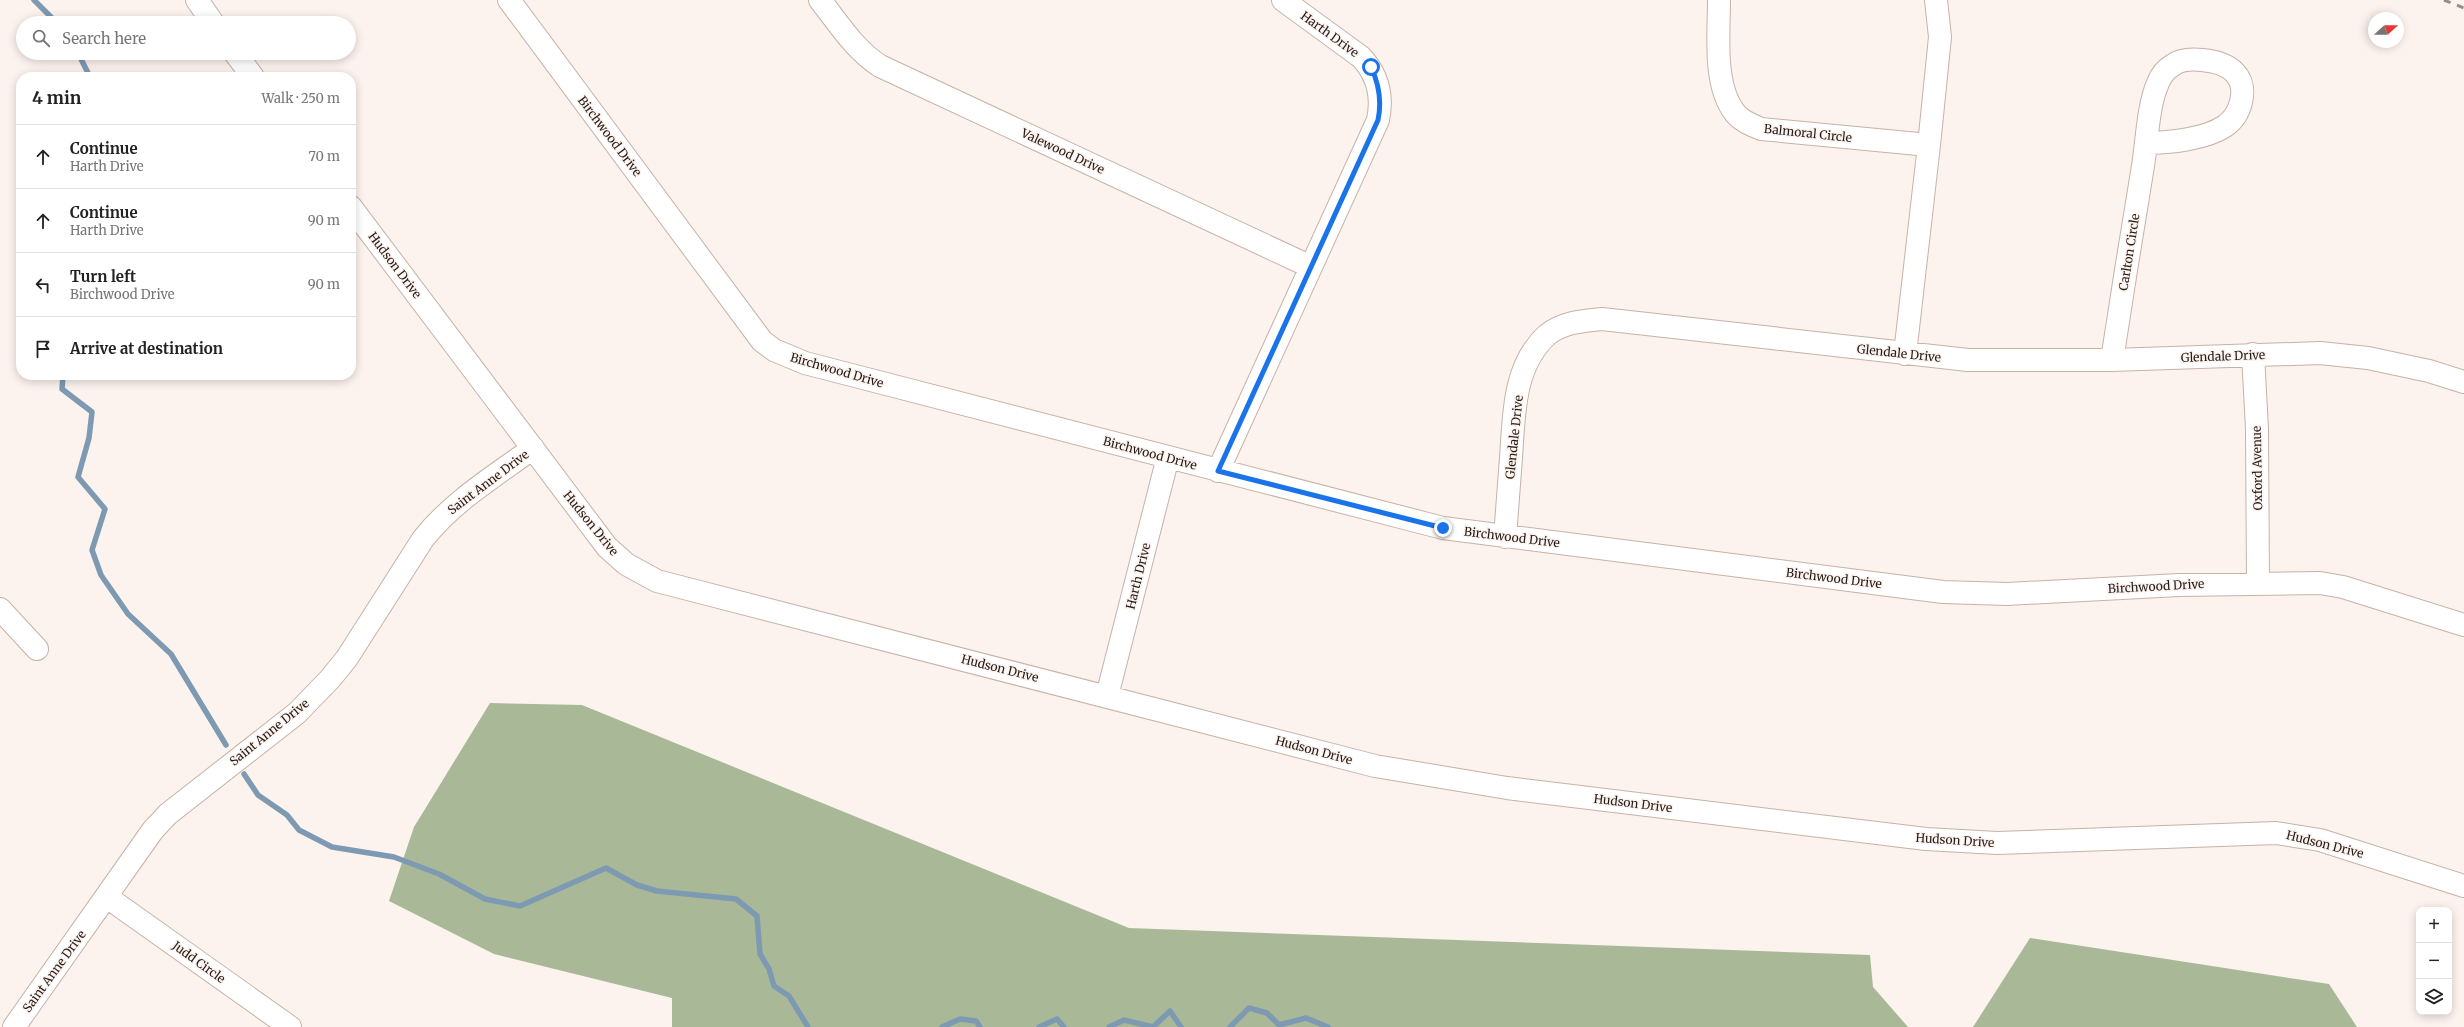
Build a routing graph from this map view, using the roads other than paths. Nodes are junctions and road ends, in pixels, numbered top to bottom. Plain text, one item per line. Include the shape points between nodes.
1 (196, 0) edge
2 (509, 0) edge
3 (820, 0) edge
4 (1284, 0) edge
5 (1719, 0) edge
6 (1936, 0) edge
7 (208, 16) edge
8 (240, 60) edge
9 (249, 72) edge
10 (2146, 143) junction
11 (1929, 145) junction
12 (356, 214) edge
13 (1313, 257) junction
14 (1906, 354) junction
15 (2253, 354) junction
16 (2112, 360) junction
17 (2464, 382) edge
18 (533, 448) junction
19 (1168, 457) junction
20 (1218, 471) junction
21 (1505, 537) junction
22 (2258, 582) junction
23 (0, 609) edge
24 (2464, 626) edge
25 (37, 650) dead end
26 (1107, 696) junction
27 (2464, 886) edge
28 (107, 897) junction
29 (14, 1027) edge
30 (290, 1027) edge

1 - 7 street
2 - 19 street, Birchwood Drive via 762,341 774,350 805,363
3 - 13 street, Valewood Drive via 852,43 880,66
4 - 13 street, Harth Drive via 1361,57 1371,67 1377,80 1380,107 1378,120
5 - 11 street, Balmoral Circle via 1718,46 1724,94 1735,114 1746,122 1761,129
6 - 11 street via 1940,37
8 - 9 street
10 - 10 street, Carlton Circle via 2158,83 2167,68 2178,62 2194,59 2225,65 2236,73 2242,88 2240,104 2235,117 2224,126 2185,139
10 - 16 street, Carlton Circle
11 - 14 street
12 - 18 street, Hudson Drive
13 - 20 street, Harth Drive
14 - 16 street, Glendale Drive via 1968,360
14 - 21 street, Glendale Drive via 1602,319 1570,323 1548,334 1530,354 1521,378 1515,402
15 - 16 street, Glendale Drive
15 - 17 street, Glendale Drive via 2320,353 2368,358 2429,371
15 - 22 street, Oxford Avenue via 2257,429
18 - 26 street, Hudson Drive via 608,547 626,564 657,581
18 - 28 street, Saint Anne Drive via 454,505 437,522 423,539 347,658 330,679 297,713 168,814 153,830
19 - 20 street, Birchwood Drive
19 - 26 street, Harth Drive
20 - 21 street, Birchwood Drive via 1443,528
21 - 22 street, Birchwood Drive via 1943,592 2007,594
22 - 24 street, Birchwood Drive via 2343,586
23 - 25 street
26 - 27 street, Hudson Drive via 1375,766 1507,788 1926,839 1997,843 2276,833 2320,840
28 - 29 street, Saint Anne Drive
28 - 30 street, Judd Circle

